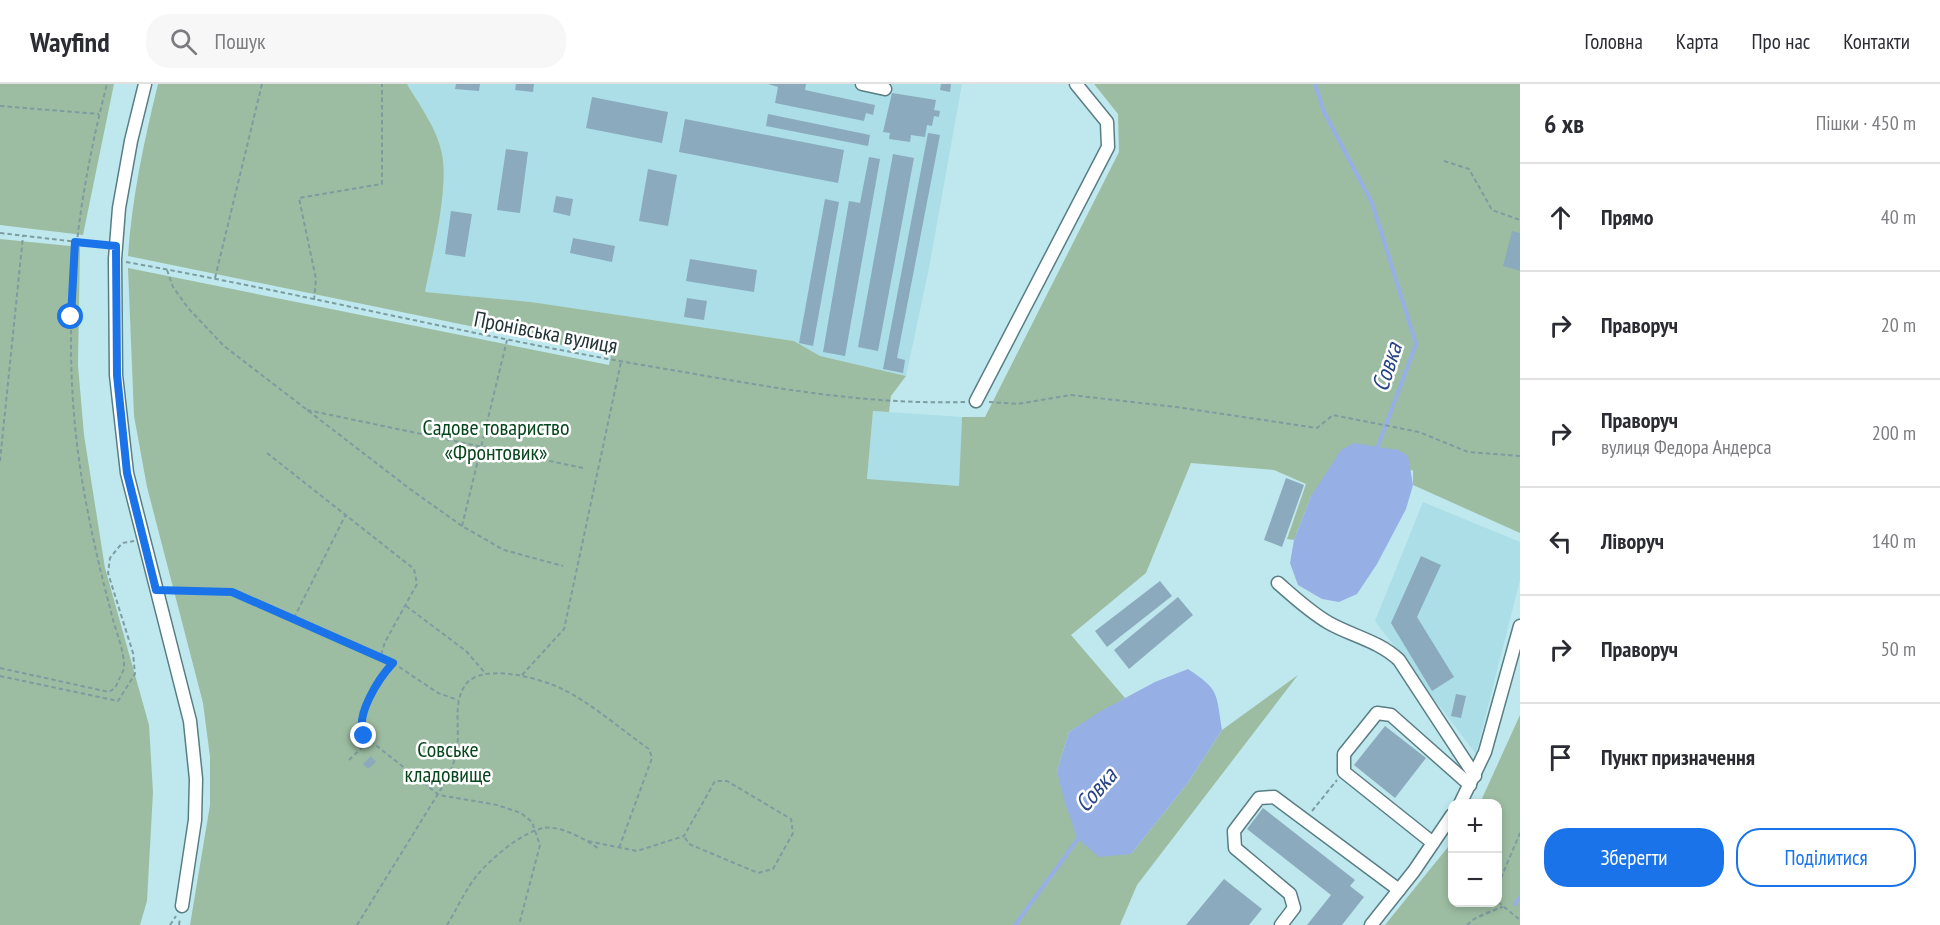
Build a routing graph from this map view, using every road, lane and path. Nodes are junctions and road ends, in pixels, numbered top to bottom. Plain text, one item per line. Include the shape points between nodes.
1 (107, 84) edge
2 (145, 84) edge
3 (262, 84) edge
4 (381, 84) edge
5 (862, 84) edge
6 (1076, 84) edge
7 (885, 89) dead end
8 (0, 106) edge
9 (99, 114) junction
10 (1444, 161) dead end
11 (1520, 220) edge
12 (0, 233) edge
13 (22, 236) junction
14 (75, 242) junction
15 (116, 246) junction
16 (115, 259) junction
17 (167, 269) junction
18 (215, 278) junction
19 (314, 300) junction
20 (507, 340) junction
21 (621, 362) junction
22 (976, 401) junction
23 (305, 410) junction
24 (481, 446) junction
25 (267, 453) dead end
26 (1520, 456) edge
27 (0, 461) edge
28 (583, 468) dead end
29 (346, 513) junction
30 (462, 526) junction
31 (142, 539) junction
32 (563, 566) dead end
33 (1278, 583) dead end
34 (156, 590) junction
35 (406, 606) junction
36 (294, 618) junction
37 (1520, 626) edge
38 (381, 655) junction
39 (393, 663) junction
40 (0, 668) edge
41 (486, 674) junction
42 (522, 675) junction
43 (0, 676) edge
44 (459, 700) junction
45 (369, 741) junction
46 (349, 760) dead end
47 (1344, 772) junction
48 (1473, 781) junction
49 (439, 795) junction
50 (1463, 799) edge
51 (1305, 820) junction
52 (1448, 821) edge
53 (535, 831) junction
54 (1520, 833) edge
55 (684, 836) junction
56 (588, 841) junction
57 (1433, 843) junction
58 (619, 848) junction
59 (598, 849) dead end
60 (1502, 874) edge
61 (1399, 890) junction
62 (182, 906) dead end
63 (1502, 908) joint
64 (1520, 920) edge
65 (357, 925) edge
66 (447, 925) edge
67 (519, 925) edge
68 (1281, 925) edge
69 (1371, 925) edge
70 (1467, 925) edge

1 - 9 path
2 - 15 street via 119,208
3 - 18 path
4 - 19 path via 382,184 299,198 316,279
5 - 7 street
6 - 22 street via 1107,122 1108,147
8 - 9 path
9 - 14 path
10 - 11 path via 1469,169 1492,210
12 - 13 path
13 - 14 path
13 - 27 path
14 - 15 path
14 - 40 path via 71,389 84,494 124,669 109,692
15 - 16 street
16 - 17 path, Пронівська вулиця
16 - 31 street via 118,386 127,473
17 - 18 path, Пронівська вулиця
17 - 23 path via 173,287 208,331
18 - 19 path, Пронівська вулиця
19 - 20 path, Пронівська вулиця
20 - 21 path, Пронівська вулиця
20 - 24 path
21 - 22 path, Пронівська вулиця via 874,400
21 - 42 path via 564,629
22 - 26 path, Пронівська вулиця via 1018,404 1071,395 1176,406 1317,428 1333,415 1419,432 1468,452
23 - 24 path
23 - 30 path
24 - 28 path
24 - 30 path
25 - 29 path
29 - 35 path via 414,568 417,584
29 - 36 path
30 - 32 path via 504,550
31 - 34 street
31 - 43 path via 122,543 110,558 108,573 133,653 135,674 118,701
33 - 48 street via 1331,624 1389,651 1399,660
34 - 36 path via 232,592
34 - 62 street via 190,721 196,780 195,820
35 - 38 path
35 - 41 path via 466,651
36 - 38 path
37 - 48 street via 1485,752
38 - 39 path
39 - 44 path via 438,693
39 - 45 path via 373,691 363,718 361,730
41 - 42 path
41 - 44 path via 468,681
42 - 58 path via 562,689 649,749 652,758
44 - 49 path via 457,750
45 - 46 path
45 - 49 path
47 - 48 street via 1344,754 1377,714 1391,715
47 - 51 path
47 - 57 street
48 - 50 street
49 - 53 path via 520,813 532,822
49 - 65 path
51 - 61 street
51 - 68 street via 1274,797 1259,798 1234,831 1235,848 1290,894 1294,908
52 - 57 street
53 - 56 path via 556,828
53 - 66 path via 478,874
53 - 67 path via 540,845
54 - 60 path
55 - 55 path via 715,781 727,781 791,819 793,833 772,869 759,873 689,844
55 - 58 path via 636,851
56 - 58 path
56 - 59 path
57 - 61 street
61 - 69 street
63 - 64 path
63 - 70 path

